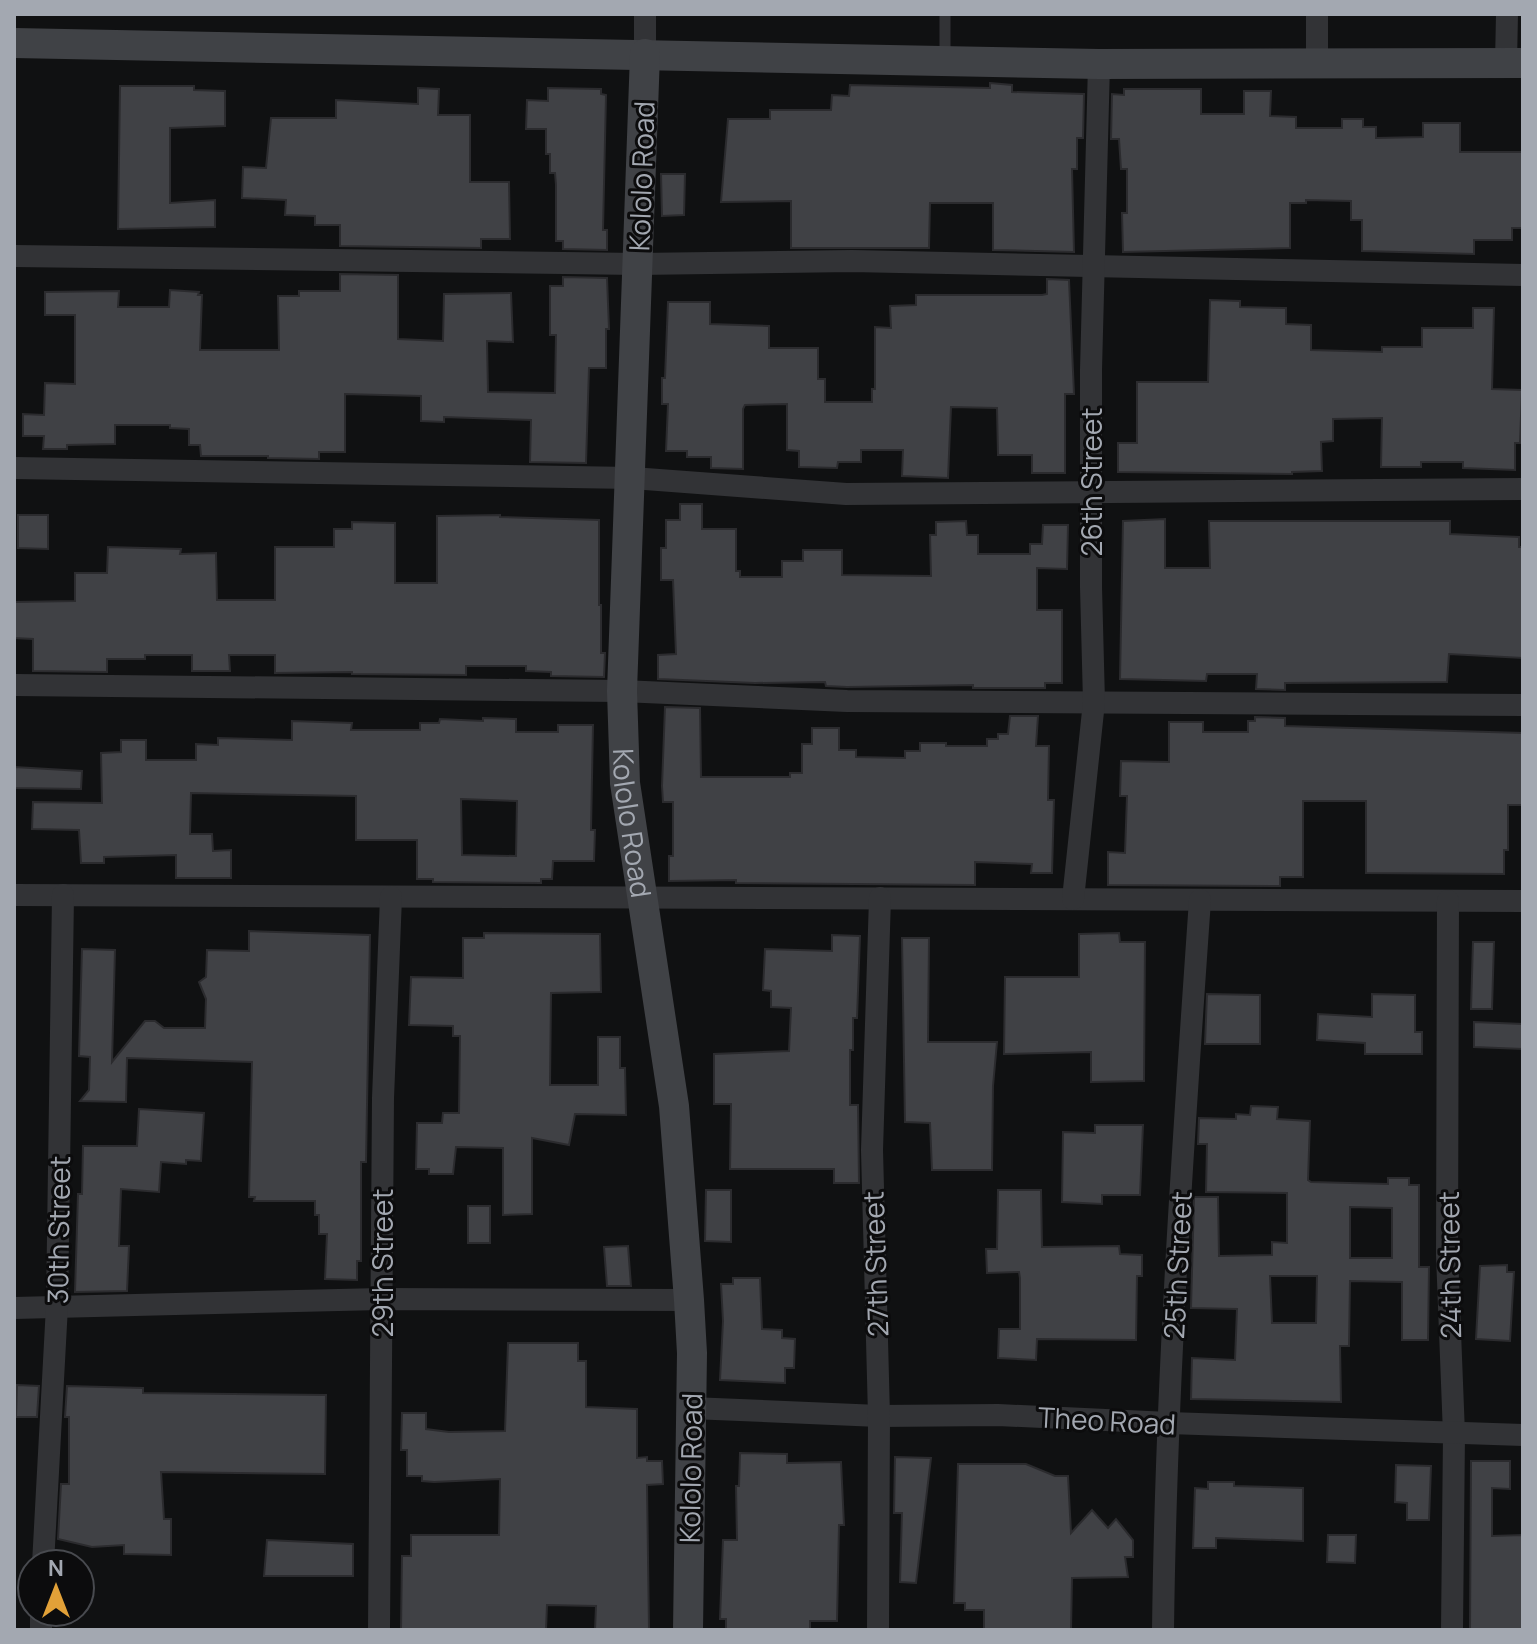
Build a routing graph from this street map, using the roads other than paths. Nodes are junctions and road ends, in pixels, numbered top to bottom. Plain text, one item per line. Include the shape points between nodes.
1 (645, 14) edge
2 (945, 14) edge
3 (1317, 14) edge
4 (1507, 14) edge
5 (14, 43) edge
6 (645, 54) junction
7 (945, 61) junction
8 (1514, 63) edge
9 (1099, 64) junction
10 (1317, 65) junction
11 (14, 256) edge
12 (638, 264) junction
13 (1095, 266) junction
14 (1523, 275) edge
15 (14, 468) edge
16 (632, 478) junction
17 (1523, 489) edge
18 (1091, 493) junction
19 (14, 685) edge
20 (622, 691) junction
21 (1094, 702) junction
22 (1523, 705) edge
23 (14, 895) edge
24 (63, 895) junction
25 (391, 897) junction
26 (641, 897) junction
27 (880, 898) junction
28 (1073, 899) junction
29 (1200, 900) junction
30 (1448, 901) junction
31 (1523, 901) edge
32 (381, 1299) junction
33 (689, 1300) junction
34 (57, 1306) junction
35 (14, 1308) edge
36 (691, 1408) junction
37 (879, 1416) junction
38 (1169, 1423) junction
39 (1454, 1434) junction
40 (1523, 1435) edge
41 (44, 1548) edge
42 (379, 1630) edge
43 (688, 1630) edge
44 (878, 1630) edge
45 (1163, 1630) edge
46 (1452, 1630) edge

1 - 6 street, Kololo Road
2 - 7 lane
3 - 10 street
4 - 8 street
5 - 6 street
6 - 7 street
6 - 12 street, Kololo Road
7 - 9 street
8 - 10 street
9 - 10 street
9 - 13 street, 26th Street
11 - 12 street
12 - 13 street
12 - 16 street, Kololo Road
13 - 14 street
13 - 18 street, 26th Street
15 - 16 street
16 - 18 street via 846,494
16 - 20 street, Kololo Road
17 - 18 street
18 - 21 street, 26th Street
19 - 20 street
20 - 21 street via 847,701
20 - 26 street, Kololo Road via 625,783
21 - 22 street
21 - 28 street, 26th Street
23 - 24 street
24 - 25 street
24 - 34 street, 30th Street
25 - 26 street
25 - 32 street, 29th Street
26 - 27 street
26 - 33 street, Kololo Road via 674,1106
27 - 28 street
27 - 37 street, 27th Street via 872,1150
28 - 29 street
29 - 30 street
29 - 38 street, 25th Street
30 - 31 street
30 - 39 street, 24th Street via 1447,1255
32 - 33 street
32 - 34 street
32 - 42 street, 29th Street
33 - 36 street, Kololo Road
34 - 35 street
34 - 41 street, 30th Street
36 - 37 street, Theo Road
36 - 43 street, Kololo Road
37 - 38 street, Theo Road
37 - 44 street, 27th Street
38 - 39 street, Theo Road
38 - 45 street, 25th Street
39 - 40 street, Theo Road
39 - 46 street, 24th Street

